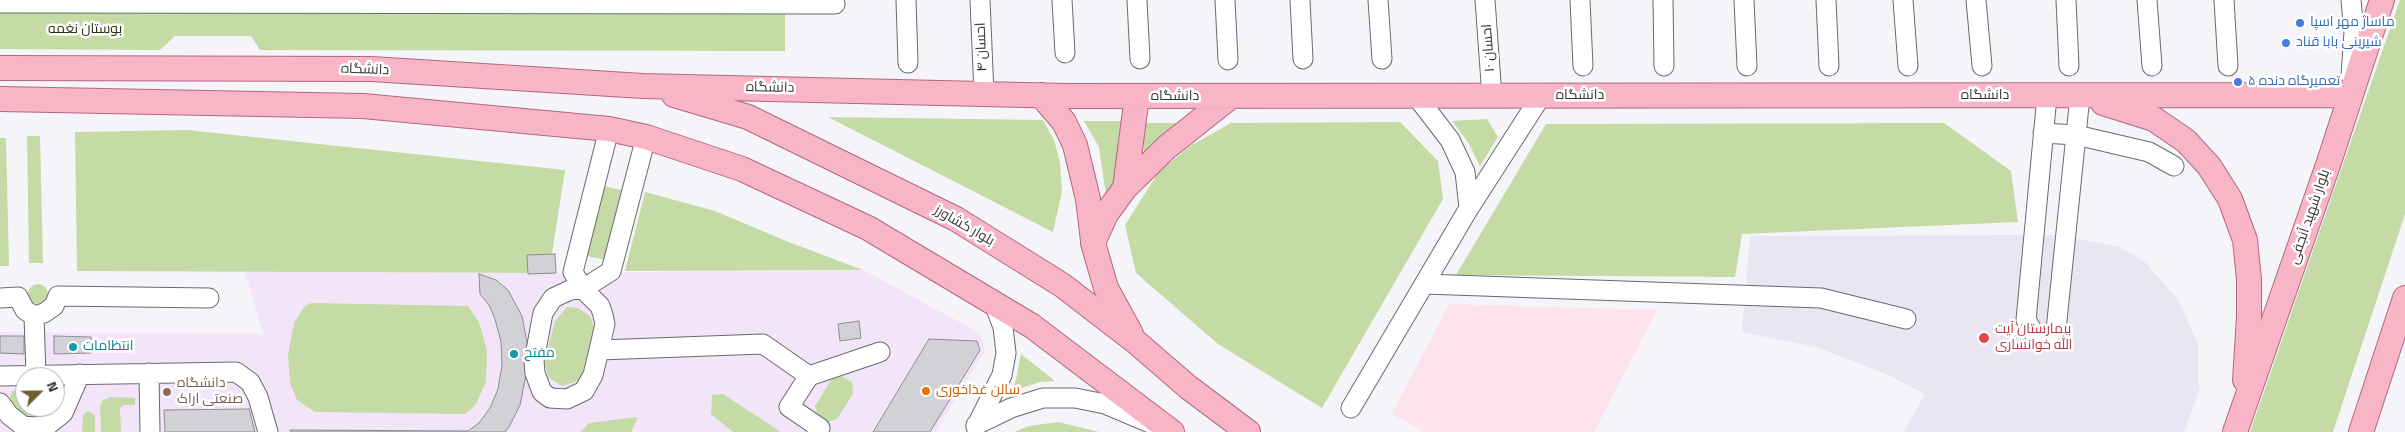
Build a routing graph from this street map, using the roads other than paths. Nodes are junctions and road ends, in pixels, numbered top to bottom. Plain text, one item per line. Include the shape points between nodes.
1 (906, 0) edge
2 (980, 0) edge
3 (1062, 0) edge
4 (1137, 0) edge
5 (1226, 0) edge
6 (1300, 0) edge
7 (1378, 0) edge
8 (1486, 0) edge
9 (1580, 0) edge
10 (1663, 0) edge
11 (1744, 0) edge
12 (1826, 0) edge
13 (1903, 0) edge
14 (1976, 0) edge
15 (2066, 0) edge
16 (2147, 0) edge
17 (2224, 0) edge
18 (2351, 0) edge
19 (2382, 0) edge
20 (63, 1) edge
21 (0, 2) edge
22 (231, 2) edge
23 (393, 2) edge
24 (560, 2) edge
25 (727, 2) edge
26 (824, 3) edge
27 (1065, 53) dead end
28 (1140, 59) dead end
29 (1303, 59) dead end
30 (1382, 59) dead end
31 (1228, 60) dead end
32 (908, 63) dead end
33 (1583, 66) dead end
34 (1664, 66) dead end
35 (1747, 66) dead end
36 (1829, 66) dead end
37 (1908, 66) dead end
38 (1982, 66) dead end
39 (2069, 66) dead end
40 (2152, 66) dead end
41 (2228, 66) dead end
42 (0, 68) edge
43 (643, 86) junction
44 (984, 94) junction
45 (1041, 95) junction
46 (2350, 95) junction
47 (1137, 96) junction
48 (1492, 96) junction
49 (1541, 96) junction
50 (2047, 96) junction
51 (2080, 96) junction
52 (1230, 97) junction
53 (1417, 97) junction
54 (0, 99) edge
55 (609, 129) junction
56 (2044, 133) junction
57 (2076, 136) junction
58 (646, 137) junction
59 (2174, 166) dead end
60 (1124, 188) junction
61 (1469, 208) junction
62 (1093, 243) junction
63 (1425, 284) junction
64 (583, 289) junction
65 (0, 298) edge
66 (209, 298) dead end
67 (2405, 298) edge
68 (993, 301) junction
69 (34, 316) junction
70 (1906, 319) dead end
71 (1136, 342) junction
72 (599, 350) junction
73 (880, 352) dead end
74 (36, 367) edge
75 (149, 373) junction
76 (65, 374) edge
77 (80, 374) junction
78 (0, 376) edge
79 (15, 376) edge
80 (809, 376) junction
81 (0, 402) edge
82 (1351, 408) dead end
83 (2238, 422) edge
84 (974, 429) edge
85 (150, 432) edge
86 (268, 432) edge
87 (817, 432) edge
88 (1171, 432) edge
89 (1248, 432) edge
90 (2360, 432) edge

1 - 32 street
2 - 44 street, احسان ۴
3 - 27 street
4 - 28 street
5 - 31 street
6 - 29 street
7 - 30 street
8 - 48 street, احسان ۱۰
9 - 33 street
10 - 34 street
11 - 35 street
12 - 36 street
13 - 37 street
14 - 38 street
15 - 39 street
16 - 40 street
17 - 41 street
18 - 46 street via 2354,32
19 - 46 main road, بلوار شهید آنجفی
20 - 21 street
20 - 22 street
22 - 23 street
23 - 24 street
24 - 25 street
25 - 26 street
42 - 43 main road, دانشگاه via 370,69
43 - 44 main road, دانشگاه
43 - 71 main road, بلوار کشاورز via 748,117 956,219 1062,285
44 - 45 main road, دانشگاه
45 - 47 main road, دانشگاه
45 - 62 main road via 1064,122 1075,145 1088,199
46 - 51 main road, دانشگاه
46 - 83 main road, بلوار شهید آنجفی
47 - 52 main road, دانشگاه
47 - 60 main road
48 - 49 main road, دانشگاه
48 - 53 main road, دانشگاه
49 - 50 main road, دانشگاه
49 - 61 street
50 - 51 main road, دانشگاه
50 - 56 street
51 - 57 street
51 - 83 main road via 2154,119 2186,141 2209,166 2230,199 2245,240 2249,279 2249,317
52 - 53 main road, دانشگاه
52 - 60 main road via 1167,147
53 - 61 street via 1450,140 1465,172
54 - 55 main road via 363,106
55 - 58 main road
55 - 64 street via 573,272
56 - 57 street
56 - 57 street via 2026,320 2038,340 2056,330
57 - 59 street via 2149,152
58 - 64 street via 611,271
58 - 68 main road via 742,169 868,228
60 - 62 main road via 1106,214
61 - 63 street
62 - 71 main road via 1106,288
63 - 70 street via 1821,298
63 - 82 street
64 - 72 street via 600,306 603,314 605,324
64 - 72 street via 570,290 553,298 543,313 534,361 536,382 542,392 550,398 562,399 584,391 593,376
65 - 69 street via 18,297 25,310
66 - 69 street via 58,296 54,306
67 - 90 main road
68 - 84 street via 1003,327 1006,353 1002,375
68 - 88 main road via 1032,326
69 - 74 street
71 - 89 main road, بلوار کشاورز via 1188,387
72 - 80 street via 763,344
73 - 80 street
75 - 77 street
75 - 85 street
75 - 86 street via 236,372 250,382 258,397
76 - 77 street
77 - 81 street via 63,413 48,425 23,426
78 - 79 street
80 - 87 street via 789,407 820,428
84 - 88 street via 1011,408 1043,398 1075,398 1105,404

